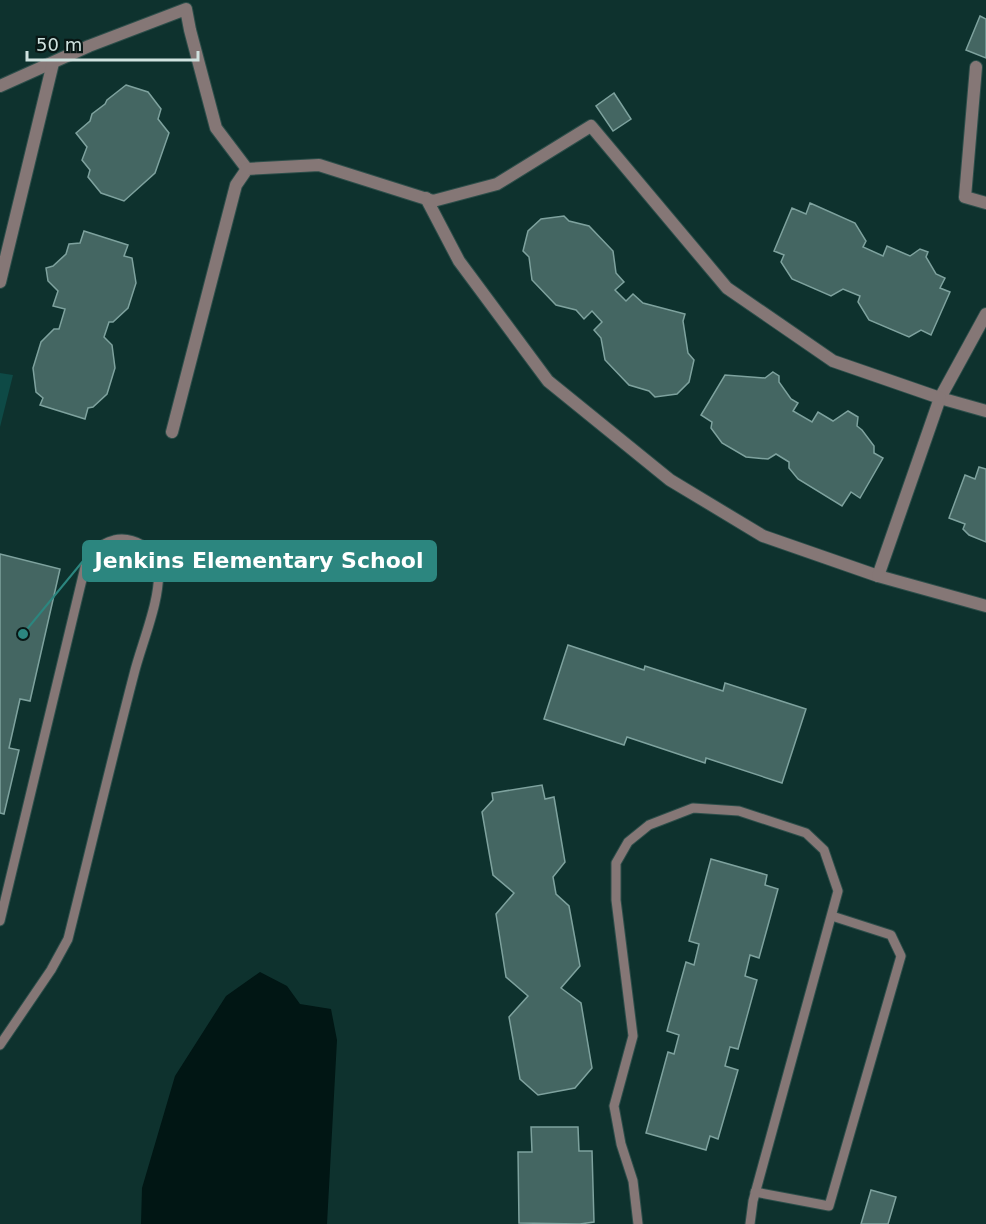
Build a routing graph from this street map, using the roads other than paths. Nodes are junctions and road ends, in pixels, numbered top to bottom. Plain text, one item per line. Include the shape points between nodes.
1 (53, 63) junction
2 (976, 67) dead end
3 (0, 87) edge
4 (247, 169) junction
5 (426, 198) junction
6 (986, 203) edge
7 (0, 282) edge
8 (986, 314) edge
9 (940, 398) junction
10 (986, 411) edge
11 (172, 432) dead end
12 (878, 576) junction
13 (986, 606) edge
14 (832, 916) junction
15 (0, 921) edge
16 (0, 1045) edge
17 (755, 1192) junction
18 (638, 1224) edge
19 (750, 1224) edge

1 - 3 street
1 - 4 street via 186,9 216,128
1 - 7 street
2 - 6 street via 965,197
4 - 5 street via 320,165
4 - 11 street via 236,185
5 - 9 street via 434,201 497,184 591,126 727,288 832,361
5 - 12 street via 459,261 548,381 670,480 754,531
8 - 9 street
9 - 10 street
9 - 12 street
12 - 13 street
14 - 17 lane
14 - 17 lane via 891,935 901,956 829,1206
14 - 18 lane via 838,891 833,872 824,850 806,834 739,811 693,808 649,825 628,842 616,863 616,900 633,1036 614,1106 633,1181
15 - 16 lane via 85,567 100,546 112,540 139,543 152,554 158,566 158,588 68,939
17 - 19 lane

